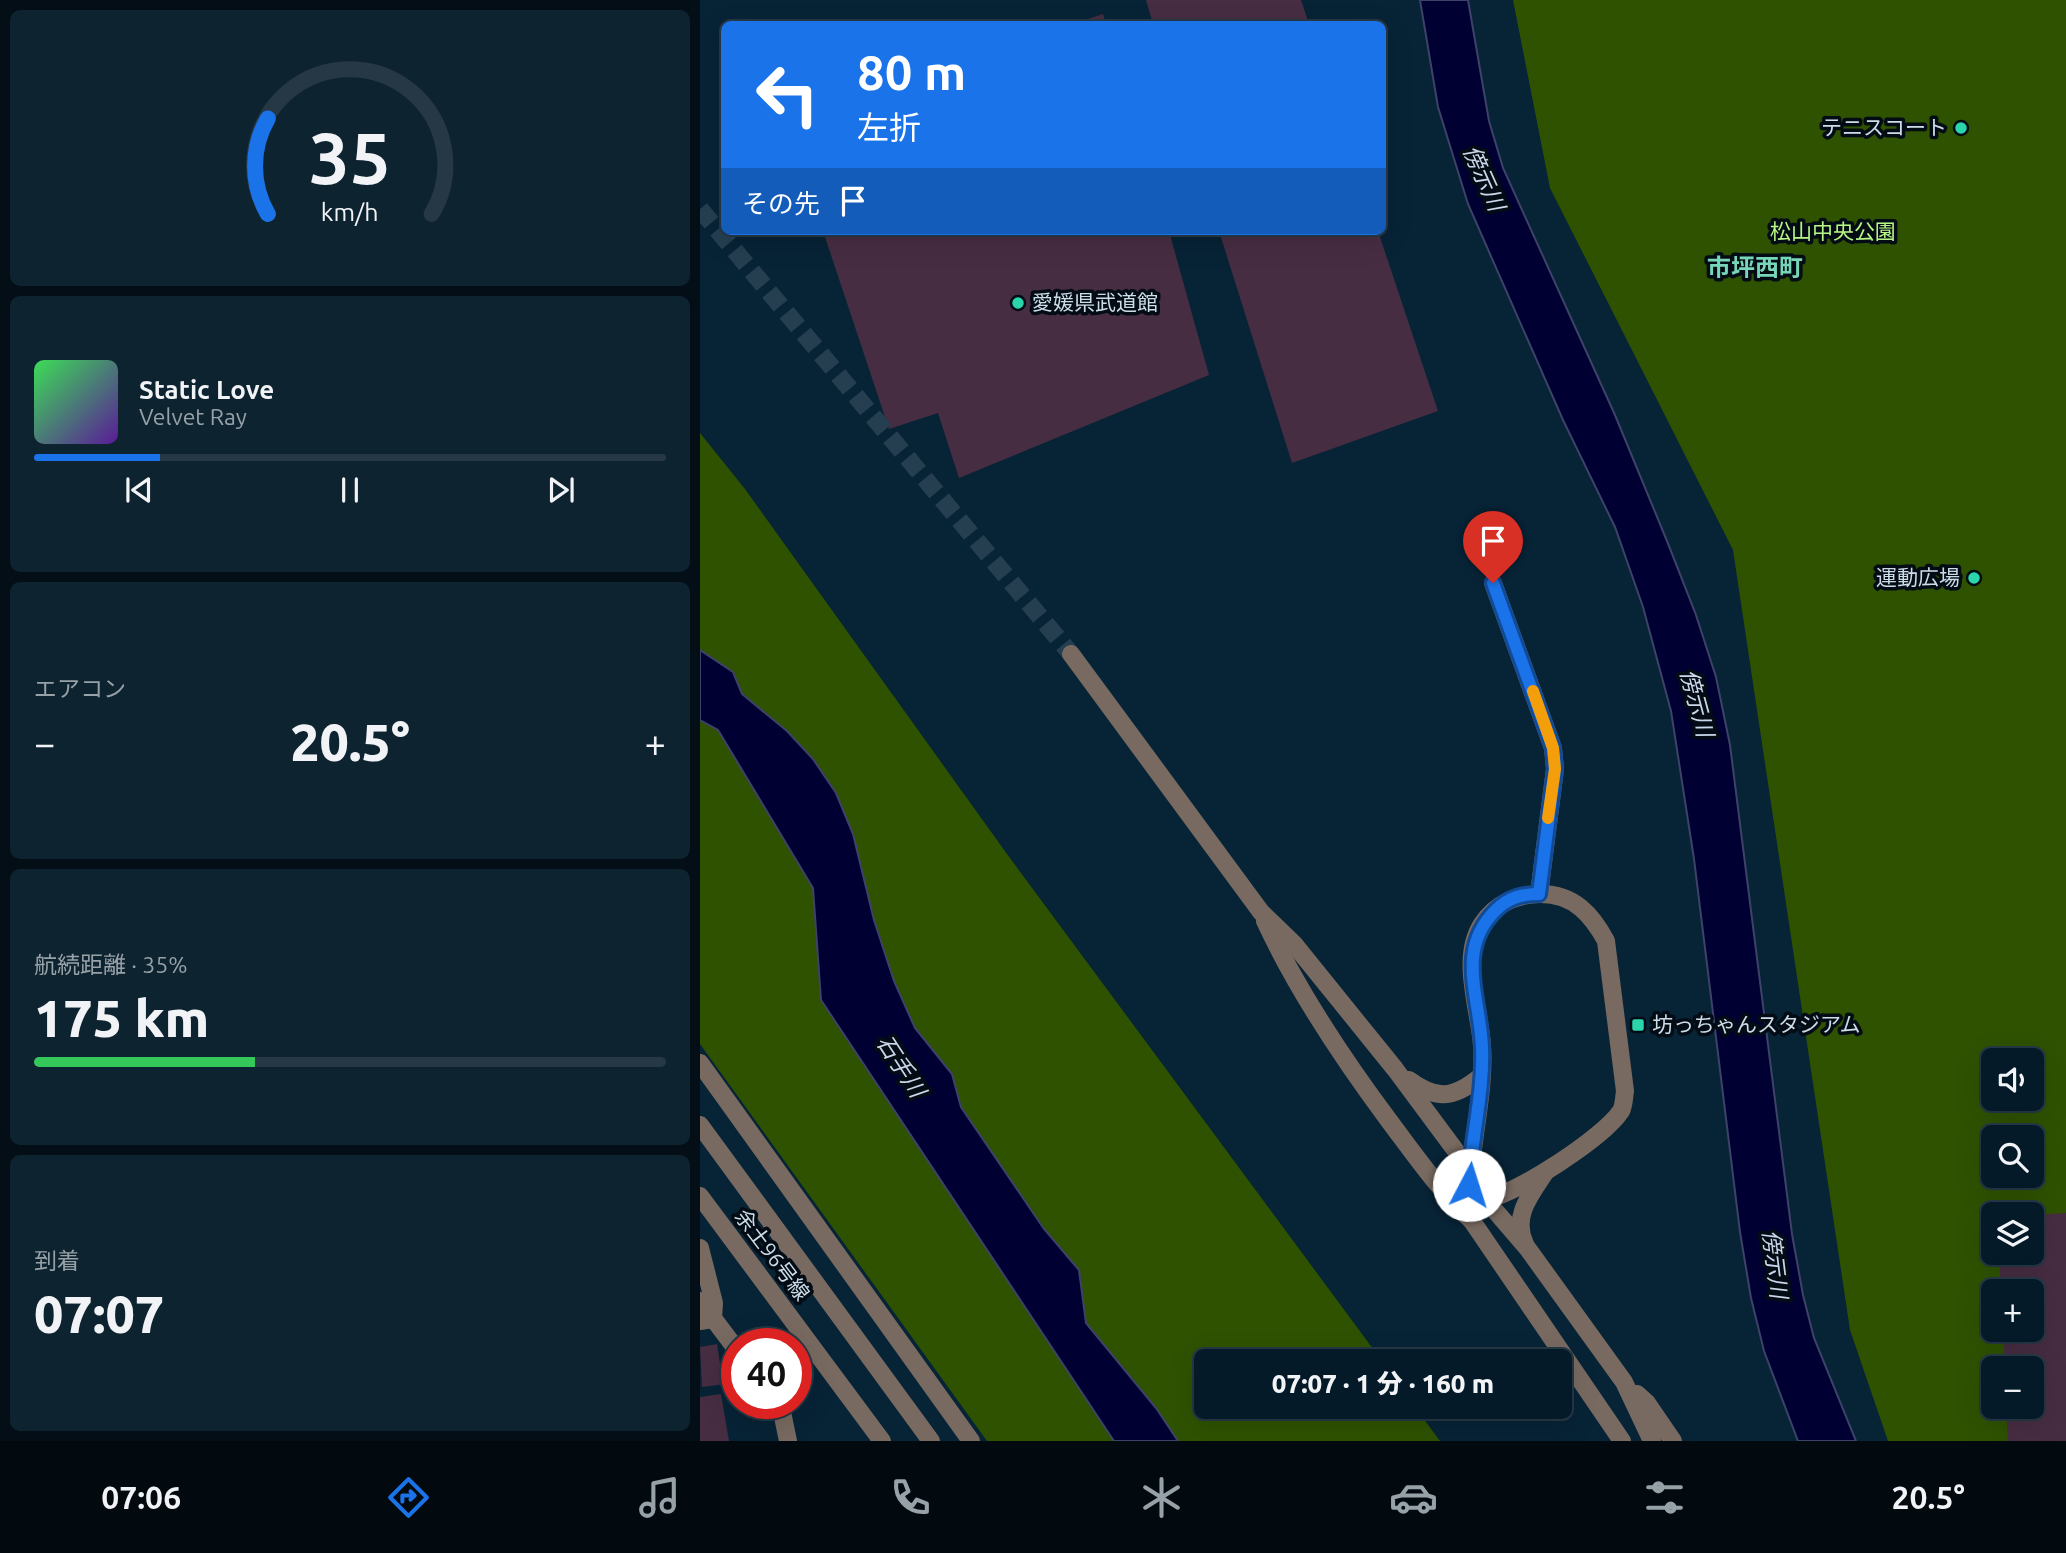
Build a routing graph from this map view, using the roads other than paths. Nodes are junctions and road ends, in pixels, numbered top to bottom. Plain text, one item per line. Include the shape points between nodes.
1 (1493, 583) dead end
2 (1071, 654) tunnel mouth
3 (1539, 894) junction
4 (1261, 912) junction
5 (700, 1063) edge
6 (1395, 1069) junction
7 (1480, 1077) junction
8 (700, 1125) edge
9 (1470, 1170) junction
10 (1546, 1171) junction
11 (1444, 1194) junction
12 (700, 1196) edge
13 (1477, 1199) junction
14 (1472, 1221) junction
15 (700, 1248) edge
16 (1528, 1249) junction
17 (700, 1301) edge
18 (707, 1320) edge
19 (721, 1334) edge
20 (1624, 1382) junction
21 (1606, 1418) junction
22 (783, 1419) edge
23 (788, 1441) edge
24 (882, 1441) edge
25 (931, 1441) edge
26 (971, 1441) edge
27 (1613, 1441) edge
28 (1622, 1441) edge
29 (1652, 1441) edge
30 (1673, 1441) edge

1 - 3 street via 1553,748 1555,769
2 - 4 street
3 - 7 street via 1505,901 1482,923 1473,945 1482,1047
3 - 10 street via 1577,904 1595,920 1606,941 1625,1091 1623,1109 1611,1123
4 - 6 street via 1294,944
4 - 11 street via 1283,959 1354,1073
5 - 26 street
6 - 7 street via 1426,1093 1446,1095
6 - 9 street
7 - 9 street
8 - 25 street
9 - 13 street
10 - 13 street via 1501,1195
10 - 16 street via 1523,1206 1520,1222
11 - 13 street
11 - 14 street
12 - 24 street, 余土96号線
13 - 14 street
13 - 16 street
14 - 21 street
15 - 18 street via 714,1303
16 - 20 street
17 - 18 street
18 - 19 street
20 - 29 street
20 - 30 street via 1647,1403
21 - 27 street
21 - 28 street
22 - 23 street

